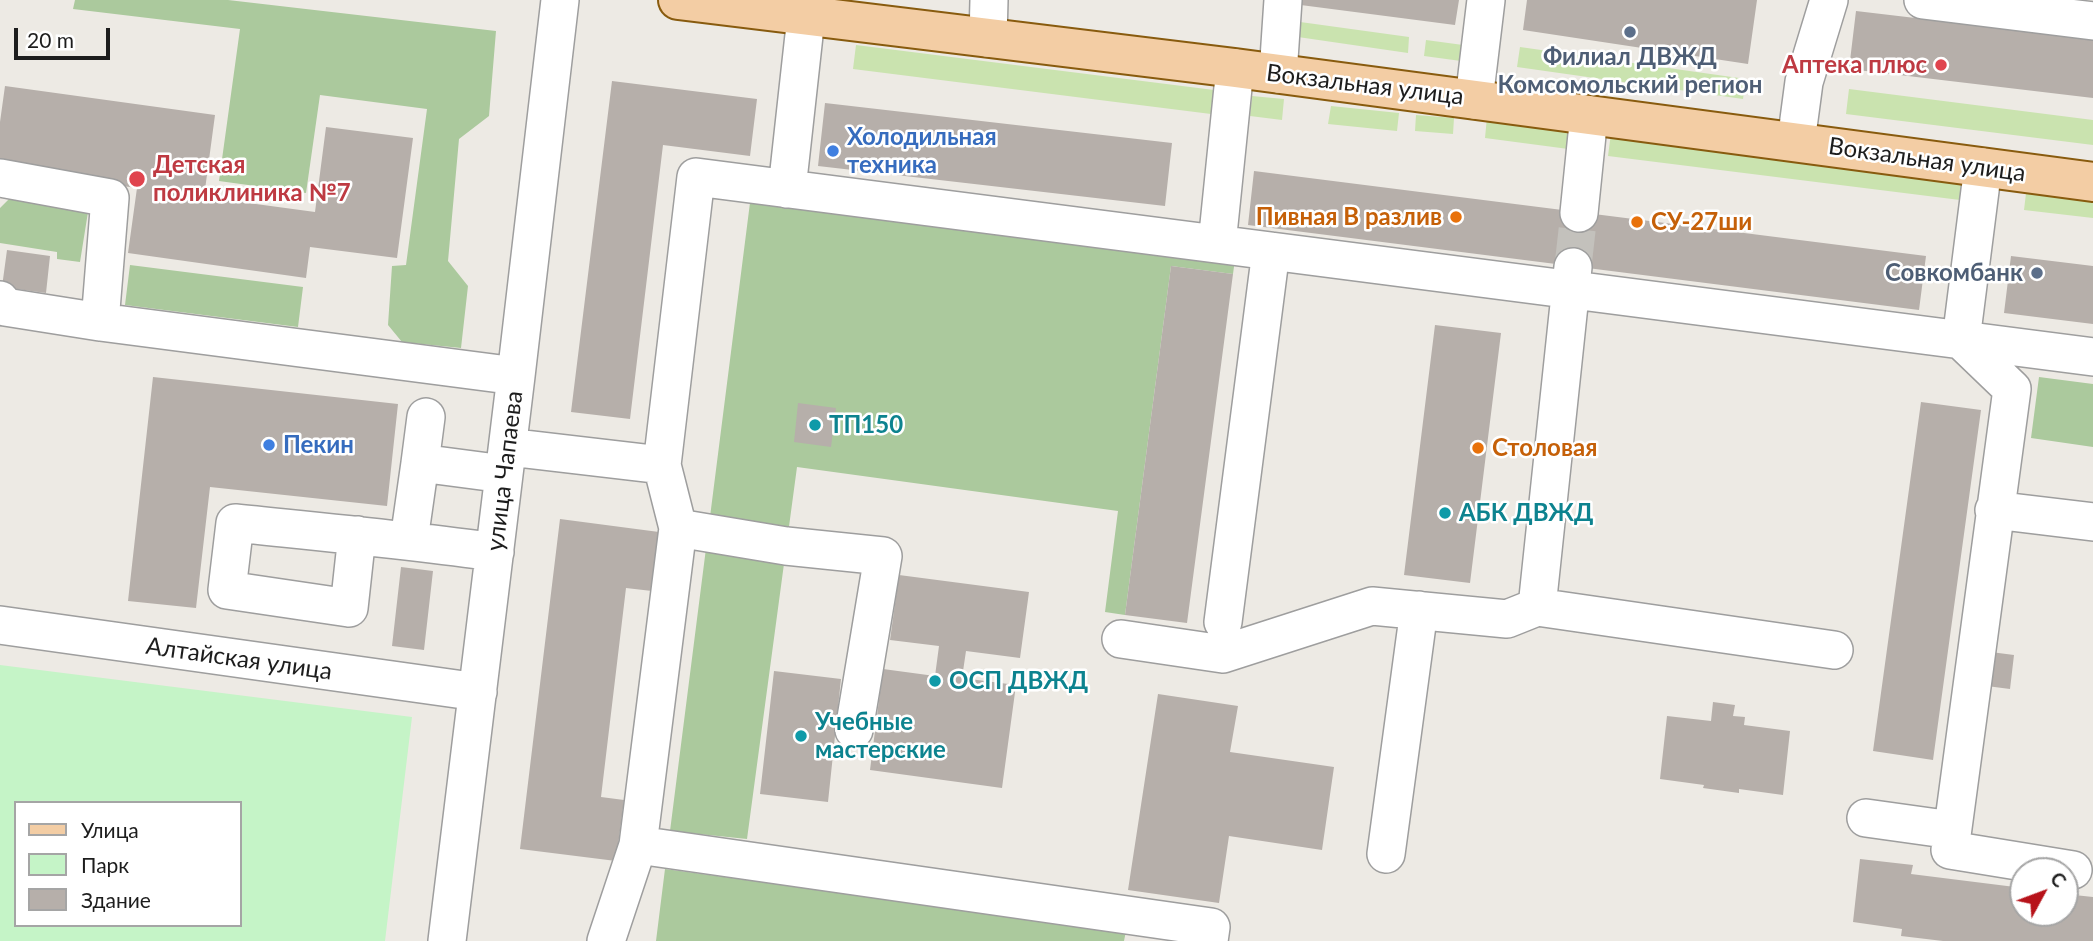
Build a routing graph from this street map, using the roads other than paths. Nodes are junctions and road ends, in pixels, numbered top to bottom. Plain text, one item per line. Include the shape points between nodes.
1 (560, 0) edge
2 (678, 0) edge
3 (989, 0) edge
4 (1283, 0) edge
5 (1486, 0) edge
6 (1829, 0) edge
7 (1923, 0) edge
8 (806, 16) junction
9 (2093, 21) edge
10 (988, 38) junction
11 (1235, 68) junction
12 (1278, 74) junction
13 (1474, 100) junction
14 (1589, 115) junction
15 (1796, 142) junction
16 (1983, 167) junction
17 (0, 178) edge
18 (2093, 182) edge
19 (787, 189) junction
20 (1579, 213) tunnel mouth
21 (1217, 244) junction
22 (1271, 251) junction
23 (1571, 278) junction
24 (0, 300) edge
25 (100, 322) junction
26 (1961, 340) junction
27 (2093, 357) edge
28 (516, 376) junction
29 (426, 417) dead end
30 (506, 461) junction
31 (420, 463) junction
32 (662, 466) junction
33 (1994, 510) junction
34 (2093, 522) edge
35 (678, 528) junction
36 (357, 535) dead end
37 (409, 540) junction
38 (495, 552) junction
39 (1536, 607) junction
40 (1419, 610) junction
41 (1223, 622) dead end
42 (0, 625) edge
43 (1121, 639) dead end
44 (1834, 650) dead end
45 (478, 692) junction
46 (854, 730) dead end
47 (1866, 818) dead end
48 (1952, 830) junction
49 (638, 845) junction
50 (1386, 854) dead end
51 (2009, 860) edge
52 (447, 941) edge
53 (606, 941) edge
54 (1209, 941) edge

1 - 28 street, улица Чапаева
2 - 8 main road, Вокзальная улица
3 - 10 street
4 - 12 street
5 - 13 street
6 - 15 street via 1804,82
7 - 9 street
8 - 10 main road, Вокзальная улица
8 - 19 street
10 - 11 main road, Вокзальная улица
11 - 12 main road, Вокзальная улица
11 - 21 street
12 - 13 main road, Вокзальная улица
13 - 14 main road, Вокзальная улица
14 - 15 main road, Вокзальная улица
14 - 20 street
15 - 16 main road, Вокзальная улица
16 - 18 main road, Вокзальная улица
16 - 26 street
17 - 25 street via 110,198
19 - 21 street
19 - 32 street via 696,177
21 - 22 street
22 - 23 street
22 - 41 street
23 - 26 street
23 - 39 street
24 - 25 street via 5,307
25 - 28 street
26 - 27 street
26 - 33 street via 2012,389
28 - 30 street, улица Чапаева
29 - 31 street
30 - 31 street
30 - 32 street
30 - 38 street, улица Чапаева
31 - 37 street
32 - 35 street
33 - 34 street
33 - 48 street
35 - 46 street via 883,556
35 - 49 street
36 - 37 street
37 - 38 street
38 - 45 street, улица Чапаева
39 - 40 street via 1507,619
39 - 44 street
40 - 43 street via 1372,606 1223,654
40 - 50 street
42 - 45 street, Алтайская улица
45 - 52 street, улица Чапаева
47 - 48 street
48 - 51 street via 1950,850
49 - 53 street
49 - 54 street via 1211,927

